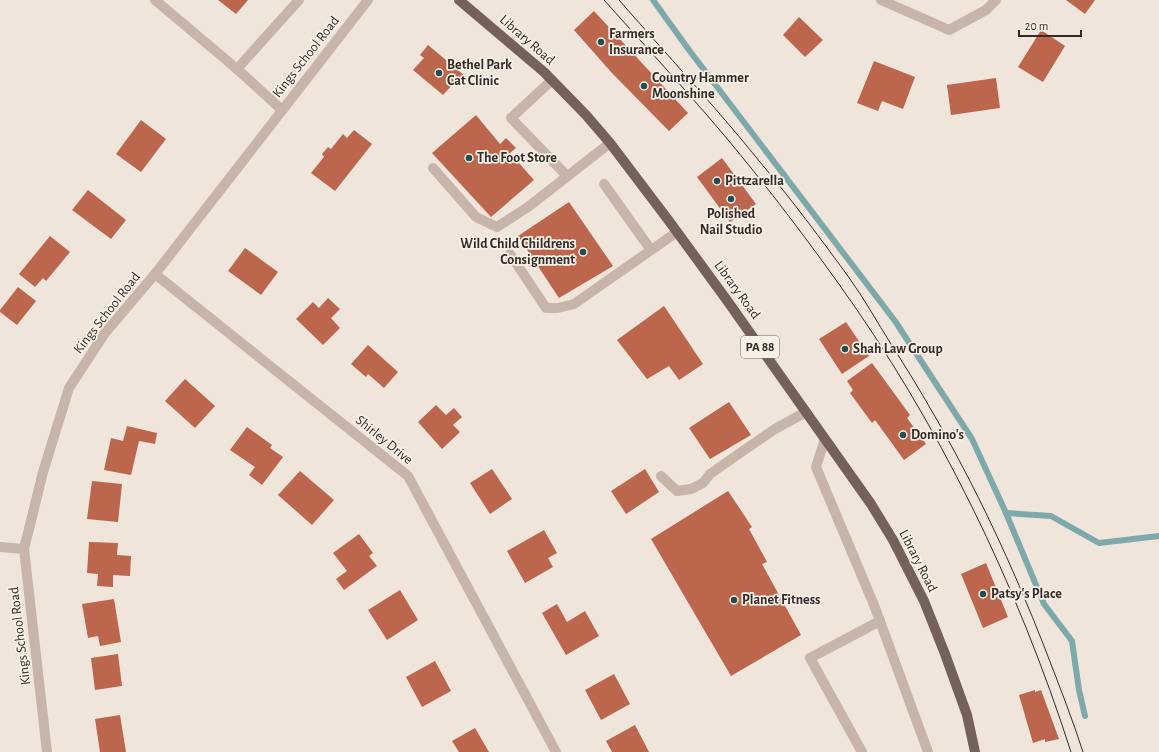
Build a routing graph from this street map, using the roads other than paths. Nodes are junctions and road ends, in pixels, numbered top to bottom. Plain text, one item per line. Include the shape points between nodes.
1 (155, 0) edge
2 (299, 0) edge
3 (368, 0) edge
4 (459, 0) edge
5 (880, 0) edge
6 (996, 0) edge
7 (237, 69) junction
8 (552, 80) junction
9 (282, 110) junction
10 (610, 143) junction
11 (433, 168) dead end
12 (567, 176) junction
13 (604, 184) dead end
14 (677, 232) junction
15 (652, 250) junction
16 (510, 254) dead end
17 (155, 274) junction
18 (806, 412) junction
19 (825, 439) junction
20 (661, 476) dead end
21 (0, 547) edge
22 (24, 549) junction
23 (880, 621) junction
24 (47, 752) edge
25 (556, 752) edge
26 (862, 752) edge
27 (928, 752) edge
28 (975, 752) edge

1 - 7 street
2 - 7 street
3 - 9 street, Kings School Road
4 - 8 main road, Library Road / PA 88
5 - 6 street via 949,30 986,10
7 - 9 street
8 - 10 main road, Library Road / PA 88
8 - 12 street via 511,118
9 - 17 street, Kings School Road
10 - 12 street
10 - 14 main road, Library Road / PA 88
11 - 12 street via 476,217 497,227 528,208
13 - 15 street
14 - 15 street
14 - 18 main road, Library Road / PA 88
15 - 16 street via 574,304 558,308 546,308
17 - 22 street, Kings School Road via 105,333 69,388 43,472
17 - 25 street, Shirley Drive via 408,476
18 - 19 main road, Library Road / PA 88
18 - 20 street via 775,429 691,490 677,490
19 - 23 street via 816,467
19 - 28 main road, Library Road / PA 88 via 893,540 924,601 966,715
21 - 22 street
22 - 24 street, Kings School Road
23 - 26 street via 810,658
23 - 27 street

